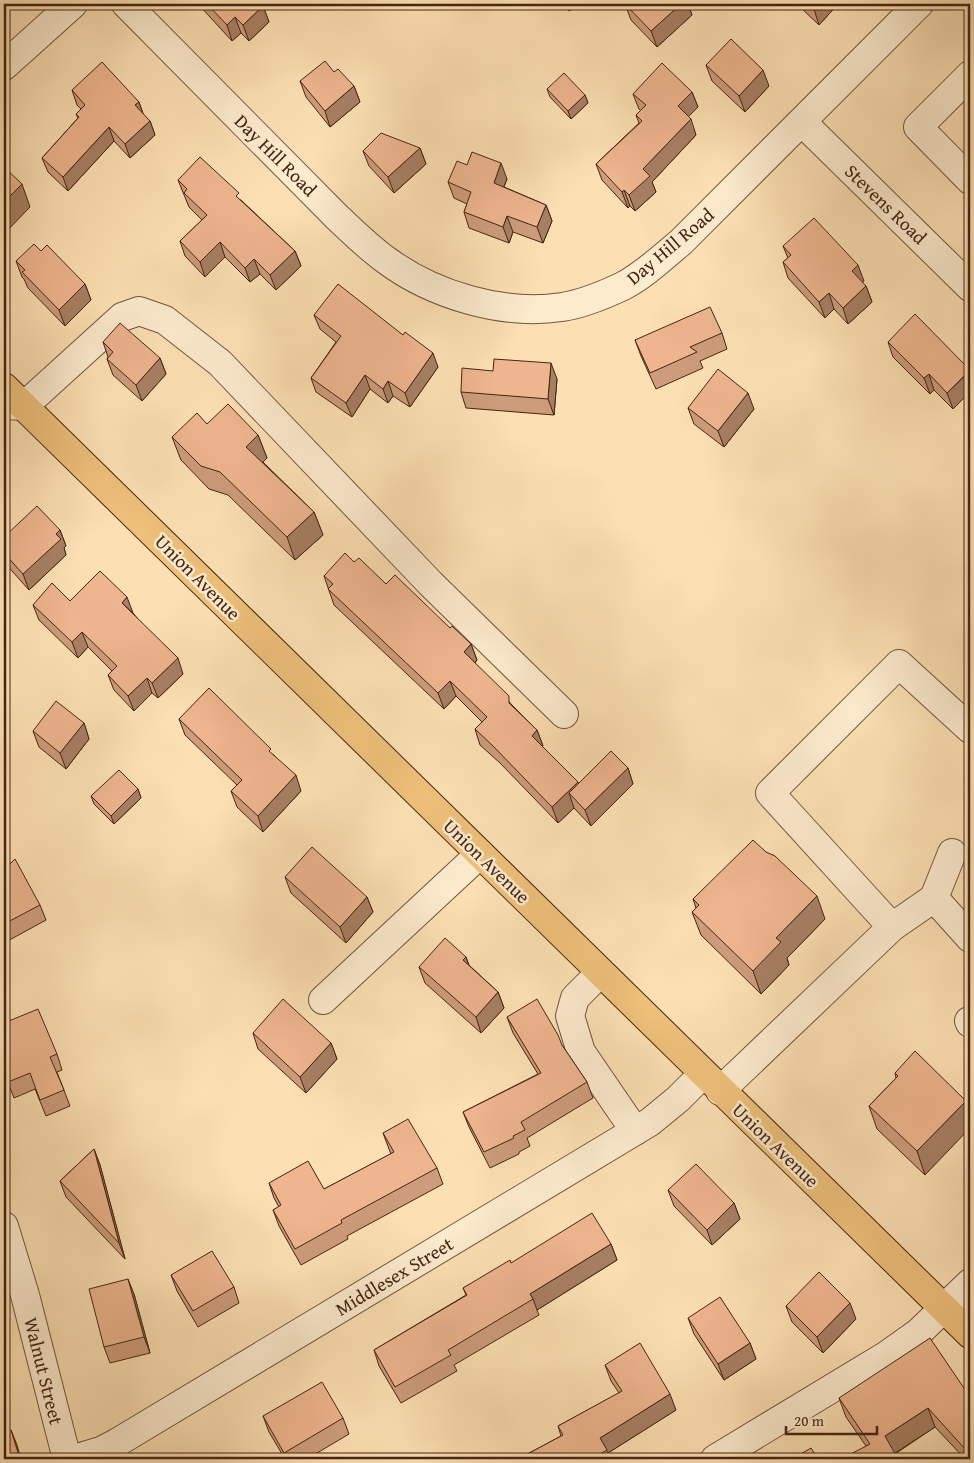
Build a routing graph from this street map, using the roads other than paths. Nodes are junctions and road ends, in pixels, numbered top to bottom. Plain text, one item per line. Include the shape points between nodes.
1 (74, 4) edge
2 (126, 4) edge
3 (919, 4) edge
4 (4, 66) edge
5 (970, 75) edge
6 (802, 122) junction
7 (970, 180) edge
8 (970, 287) edge
9 (4, 387) edge
10 (14, 406) edge
11 (564, 714) dead end
12 (970, 729) edge
13 (952, 853) dead end
14 (480, 854) junction
15 (934, 898) junction
16 (892, 927) junction
17 (970, 938) edge
18 (600, 973) junction
19 (323, 1000) dead end
20 (712, 1082) junction
21 (635, 1131) junction
22 (4, 1226) edge
23 (970, 1283) edge
24 (944, 1309) junction
25 (970, 1334) edge
26 (67, 1459) edge
27 (74, 1459) edge
28 (715, 1459) edge

1 - 4 street
2 - 6 street, Day Hill Road via 337,217 387,261 414,277 472,301 503,307 563,307 625,285 680,242
3 - 6 street, Day Hill Road
5 - 7 street via 918,127
6 - 8 street, Stevens Road
9 - 10 main road, Union Avenue
10 - 11 street via 122,317 139,311 165,320 220,363 430,584
10 - 14 main road, Union Avenue
12 - 16 street via 899,664 770,793
13 - 15 street
14 - 18 main road, Union Avenue
14 - 19 street
15 - 16 street, Middlesex Street
15 - 17 street
16 - 20 street, Middlesex Street
18 - 20 main road, Union Avenue
18 - 21 street via 575,998 570,1016 581,1052
20 - 21 street, Middlesex Street
20 - 24 main road, Union Avenue
21 - 27 street, Middlesex Street via 118,1442
22 - 26 street, Walnut Street
23 - 24 street
24 - 25 main road, Union Avenue
24 - 28 street via 887,1355

